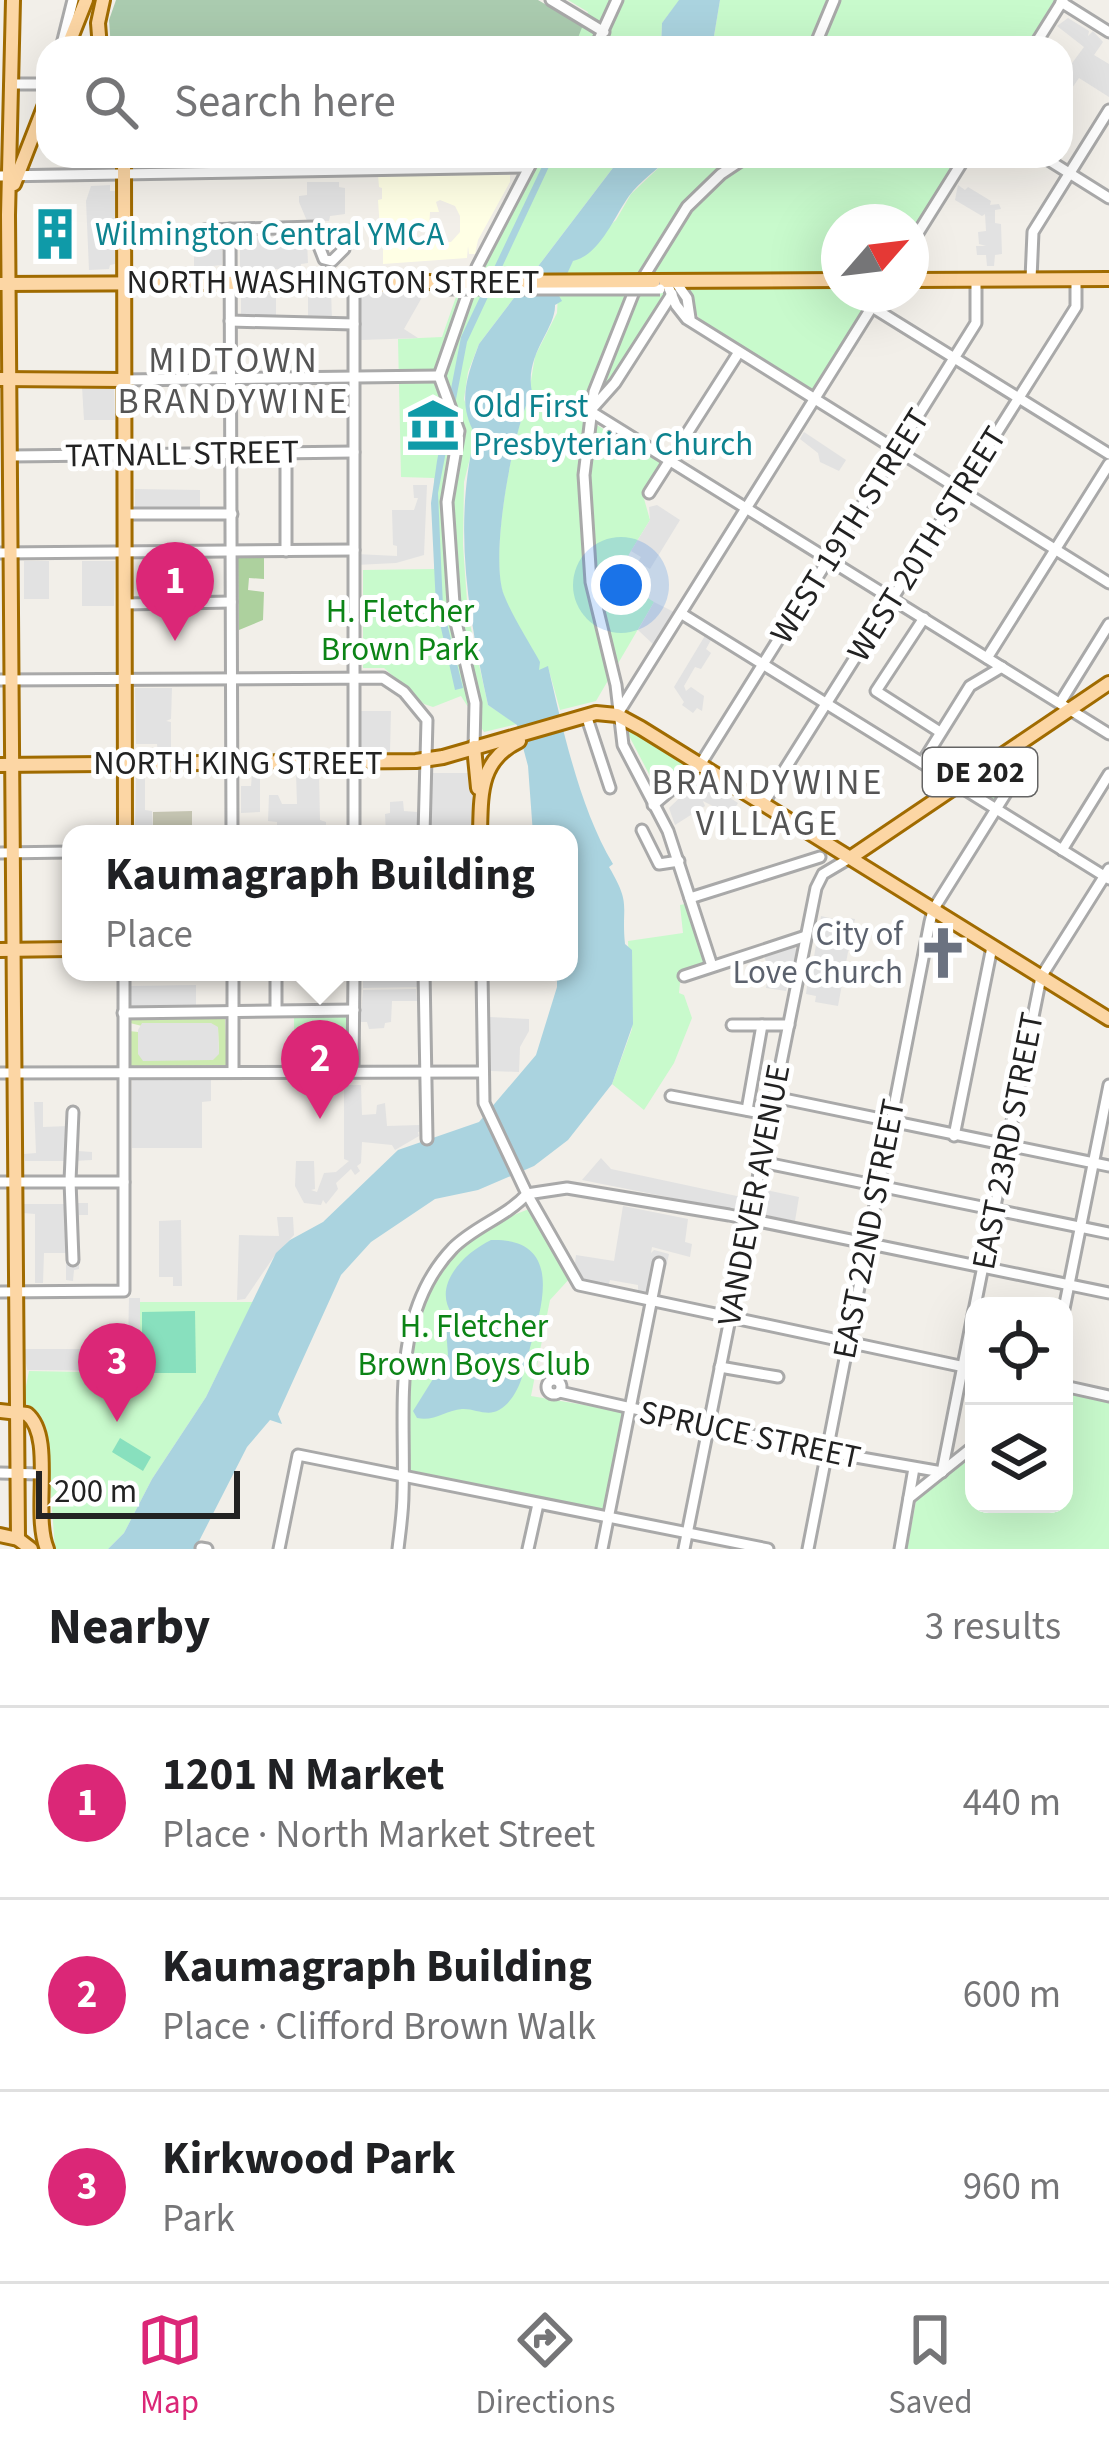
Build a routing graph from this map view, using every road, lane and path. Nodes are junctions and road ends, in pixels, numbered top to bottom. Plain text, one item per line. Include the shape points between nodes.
1 (13, 0) edge
2 (73, 0) edge
3 (86, 0) edge
4 (103, 0) edge
5 (617, 0) edge
6 (834, 0) edge
7 (1062, 1) edge
8 (558, 2) edge
9 (604, 32) junction
10 (1109, 32) edge
11 (66, 36) edge
12 (70, 36) edge
13 (99, 36) edge
14 (602, 36) edge
15 (819, 36) edge
16 (1040, 36) edge
17 (5, 66) edge
18 (10, 84) junction
19 (36, 84) edge
20 (1109, 110) edge
21 (36, 122) edge
22 (124, 168) edge
23 (390, 168) edge
24 (528, 168) edge
25 (732, 168) edge
26 (958, 168) edge
27 (1062, 168) edge
28 (1070, 173) junction
29 (9, 175) edge
30 (124, 175) junction
31 (10, 192) junction
32 (1109, 198) edge
33 (929, 215) edge
34 (0, 225) edge
35 (230, 229) junction
36 (306, 229) dead end
37 (204, 230) dead end
38 (976, 279) junction
39 (1031, 279) junction
40 (1076, 279) junction
41 (1109, 279) edge
42 (708, 280) junction
43 (821, 280) edge
44 (929, 280) edge
45 (354, 282) junction
46 (124, 283) junction
47 (230, 283) junction
48 (4, 284) edge
49 (665, 287) junction
50 (869, 312) edge
51 (880, 312) edge
52 (691, 319) junction
53 (230, 321) junction
54 (354, 324) junction
55 (740, 352) junction
56 (954, 358) junction
57 (439, 376) junction
58 (354, 377) junction
59 (230, 378) junction
60 (5, 379) edge
61 (124, 380) junction
62 (1019, 398) junction
63 (815, 399) junction
64 (590, 411) junction
65 (897, 451) junction
66 (354, 452) junction
67 (232, 453) junction
68 (286, 453) junction
69 (124, 454) junction
70 (1109, 454) edge
71 (11, 456) junction
72 (671, 461) junction
73 (1109, 464) edge
74 (962, 491) junction
75 (649, 493) dead end
76 (749, 508) junction
77 (124, 514) junction
78 (232, 514) junction
79 (354, 550) junction
80 (1055, 550) junction
81 (286, 551) junction
82 (125, 552) junction
83 (232, 552) junction
84 (6, 553) edge
85 (830, 560) junction
86 (1109, 583) edge
87 (892, 598) junction
88 (231, 602) junction
89 (125, 604) junction
90 (682, 614) junction
91 (924, 618) junction
92 (1109, 624) edge
93 (987, 658) junction
94 (764, 664) junction
95 (1002, 667) junction
96 (231, 677) junction
97 (355, 677) junction
98 (125, 678) junction
99 (6, 680) edge
100 (1109, 683) edge
101 (827, 704) junction
102 (1065, 706) junction
103 (616, 715) junction
104 (577, 718) junction
105 (940, 732) junction
106 (1109, 734) edge
107 (511, 741) junction
108 (1019, 745) junction
109 (474, 747) junction
110 (425, 760) junction
111 (354, 763) junction
112 (922, 763) junction
113 (125, 764) junction
114 (232, 764) junction
115 (6, 765) edge
116 (700, 765) junction
117 (1109, 774) edge
118 (959, 786) junction
119 (610, 788) dead end
120 (763, 804) junction
121 (653, 805) junction
122 (996, 809) junction
123 (481, 810) junction
124 (125, 825) edge
125 (232, 825) edge
126 (354, 825) edge
127 (424, 825) edge
128 (480, 825) edge
129 (642, 830) dead end
130 (818, 838) junction
131 (1062, 850) junction
132 (62, 851) edge
133 (7, 853) edge
134 (820, 857) junction
135 (850, 858) junction
136 (679, 861) junction
137 (1108, 875) edge
138 (816, 888) junction
139 (690, 898) junction
140 (933, 910) junction
141 (806, 936) junction
142 (992, 947) junction
143 (62, 949) edge
144 (8, 950) edge
145 (712, 966) junction
146 (684, 976) dead end
147 (1041, 977) junction
148 (124, 981) edge
149 (232, 981) edge
150 (276, 981) edge
151 (354, 981) edge
152 (424, 981) edge
153 (482, 981) edge
154 (277, 1010) junction
155 (354, 1010) junction
156 (0, 1012) edge
157 (16, 1012) junction
158 (233, 1012) junction
159 (123, 1013) junction
160 (1109, 1019) edge
161 (732, 1024) dead end
162 (762, 1025) junction
163 (788, 1025) junction
164 (353, 1071) junction
165 (426, 1071) junction
166 (0, 1072) edge
167 (16, 1072) junction
168 (123, 1072) junction
169 (233, 1072) junction
170 (482, 1072) junction
171 (1109, 1084) edge
172 (671, 1096) dead end
173 (774, 1097) junction
174 (747, 1110) junction
175 (73, 1112) dead end
176 (771, 1115) junction
177 (892, 1120) junction
178 (954, 1136) junction
179 (428, 1139) dead end
180 (1008, 1146) junction
181 (761, 1162) junction
182 (1093, 1162) junction
183 (1109, 1166) edge
184 (70, 1181) junction
185 (0, 1182) edge
186 (16, 1182) junction
187 (124, 1182) junction
188 (878, 1185) junction
189 (526, 1194) junction
190 (993, 1210) junction
191 (750, 1219) junction
192 (1082, 1228) junction
193 (1109, 1233) edge
194 (866, 1243) junction
195 (73, 1260) dead end
196 (658, 1263) dead end
197 (982, 1267) junction
198 (1069, 1284) junction
199 (0, 1292) edge
200 (16, 1292) junction
201 (1109, 1293) edge
202 (976, 1297) edge
203 (1066, 1297) edge
204 (651, 1303) junction
205 (730, 1318) junction
206 (846, 1342) junction
207 (0, 1352) edge
208 (16, 1352) junction
209 (720, 1367) junction
210 (965, 1367) edge
211 (778, 1377) dead end
212 (965, 1380) edge
213 (1073, 1388) edge
214 (560, 1392) dead end
215 (1109, 1396) edge
216 (630, 1410) junction
217 (0, 1411) edge
218 (18, 1411) junction
219 (709, 1425) junction
220 (826, 1452) junction
221 (965, 1454) edge
222 (914, 1468) junction
223 (942, 1472) junction
224 (0, 1473) edge
225 (18, 1473) junction
226 (40, 1474) junction
227 (402, 1476) junction
228 (909, 1498) junction
229 (538, 1504) junction
230 (608, 1517) junction
231 (687, 1532) junction
232 (0, 1535) edge
233 (18, 1539) junction
234 (32, 1549) edge
235 (47, 1549) edge
236 (279, 1549) edge
237 (398, 1549) edge
238 (528, 1549) edge
239 (602, 1549) edge
240 (684, 1549) edge
241 (768, 1549) edge
242 (808, 1549) edge
243 (900, 1549) edge

1 - 17 main road
2 - 11 street
3 - 12 main road
4 - 13 main road
5 - 9 street
6 - 15 street
7 - 10 street
7 - 16 street
8 - 9 street
9 - 14 street
17 - 18 main road
18 - 19 street
18 - 29 main road
20 - 28 street
21 - 29 main road
22 - 30 main road
23 - 30 street
24 - 57 street via 477,267
25 - 64 street via 679,217 624,312
26 - 33 street
27 - 28 street
28 - 32 street
28 - 39 street via 1033,232
29 - 30 street
29 - 31 main road
30 - 46 main road
31 - 34 main road
31 - 48 main road
35 - 36 street
35 - 37 street
35 - 47 street
38 - 39 main road
38 - 44 main road
38 - 56 street, WEST 19TH STREET via 976,323
39 - 40 main road
40 - 41 main road
40 - 62 street, WEST 20TH STREET via 1076,307
42 - 43 main road, NORTH WASHINGTON STREET
42 - 49 main road, NORTH WASHINGTON STREET
42 - 52 street via 696,292
45 - 47 main road, NORTH WASHINGTON STREET
45 - 49 main road, NORTH WASHINGTON STREET, bridge
45 - 54 street
46 - 47 main road, NORTH WASHINGTON STREET
46 - 48 main road, NORTH WASHINGTON STREET
46 - 61 main road
47 - 53 street
48 - 60 main road
49 - 52 street via 687,298
49 - 64 street via 615,382
50 - 63 street
51 - 56 street
52 - 55 street
53 - 54 street
53 - 59 street
54 - 58 street
55 - 63 street
55 - 72 street
56 - 62 street
56 - 65 street, WEST 19TH STREET
57 - 58 street
57 - 109 street via 458,438 447,502
58 - 59 street
58 - 66 street
59 - 61 street
59 - 67 street
60 - 61 main road
60 - 71 main road
61 - 69 main road
62 - 70 street
62 - 74 street, WEST 20TH STREET
63 - 65 street
63 - 76 street
64 - 72 street
64 - 103 street via 586,540
65 - 74 street
65 - 85 street, WEST 19TH STREET
66 - 68 street, TATNALL STREET
66 - 79 street
67 - 68 street, TATNALL STREET
67 - 69 street, TATNALL STREET
67 - 78 street
68 - 81 street
69 - 71 street, TATNALL STREET
69 - 77 main road
71 - 84 main road
72 - 75 street
72 - 76 street
73 - 80 street
74 - 80 street
74 - 87 street, WEST 20TH STREET
76 - 85 street
76 - 90 street
77 - 78 street
77 - 82 main road
78 - 83 street
79 - 81 street
79 - 97 street
80 - 86 street
80 - 93 street
81 - 83 street
82 - 83 street
82 - 84 street
82 - 89 main road
83 - 88 street
84 - 99 main road
85 - 87 street
85 - 94 street, WEST 19TH STREET
87 - 91 street
87 - 101 street, WEST 20TH STREET
88 - 89 street
88 - 96 street
89 - 98 main road
90 - 94 street
90 - 103 street
91 - 93 street
91 - 105 street via 876,691
92 - 102 street
93 - 95 street
94 - 101 street
94 - 116 street, WEST 19TH STREET
95 - 102 street
95 - 105 street via 970,686
96 - 97 street
96 - 98 street
96 - 114 street
97 - 110 street via 389,680 422,709
97 - 111 street
98 - 99 street
98 - 113 main road
99 - 115 main road
100 - 102 main road, DE 202
101 - 112 street
101 - 120 street, WEST 20TH STREET
102 - 106 street
102 - 108 main road, DE 202
103 - 104 main road, NORTH KING STREET
103 - 116 main road
103 - 121 street
104 - 107 main road, NORTH KING STREET
104 - 119 street
105 - 112 street
107 - 109 main road, NORTH KING STREET
107 - 123 main road via 487,768
108 - 118 main road, DE 202
108 - 122 street via 1023,766
109 - 110 main road, NORTH KING STREET
109 - 123 main road
110 - 111 main road, NORTH KING STREET
110 - 127 street
111 - 114 main road, NORTH KING STREET
111 - 126 street
112 - 118 street
113 - 114 main road, NORTH KING STREET
113 - 115 main road, NORTH KING STREET
113 - 124 main road
114 - 125 street
115 - 133 main road
116 - 120 main road
116 - 121 street, WEST 19TH STREET
117 - 131 street
118 - 122 street
118 - 135 main road, DE 202
120 - 130 main road
121 - 136 street
122 - 131 street
122 - 140 street
123 - 128 main road
129 - 136 street via 659,864
130 - 134 street, VANDEVER AVENUE
130 - 135 main road
131 - 137 street
132 - 133 street
133 - 144 main road
134 - 138 street, VANDEVER AVENUE
134 - 139 street
135 - 138 street
135 - 140 main road
136 - 139 street
137 - 147 street
138 - 141 street, VANDEVER AVENUE
139 - 145 street
140 - 142 main road
140 - 177 street, EAST 22ND STREET
141 - 145 street
141 - 163 street, VANDEVER AVENUE
142 - 147 main road
142 - 178 street
143 - 144 main road
144 - 157 main road
145 - 146 street
147 - 160 main road
147 - 180 street, EAST 23RD STREET
148 - 159 street
149 - 158 street
150 - 154 street
151 - 155 street
152 - 165 street
153 - 170 street
154 - 155 street
154 - 158 street
155 - 164 street
156 - 157 street
157 - 167 main road
158 - 159 street
158 - 169 street
159 - 168 street
161 - 162 street
162 - 163 street
162 - 174 street
163 - 173 street, VANDEVER AVENUE
164 - 165 street
164 - 169 street
165 - 170 street
165 - 179 street
166 - 167 street
167 - 168 street
167 - 186 main road
168 - 169 street
168 - 187 street
170 - 189 street via 484,1103
171 - 182 street
172 - 174 street
173 - 176 street, VANDEVER AVENUE
173 - 177 street
174 - 176 street
175 - 184 street
176 - 181 street, VANDEVER AVENUE
177 - 178 street
177 - 188 street, EAST 22ND STREET
178 - 180 street
180 - 182 street
180 - 190 street, EAST 23RD STREET
181 - 188 street
181 - 191 street, VANDEVER AVENUE
182 - 183 street
182 - 192 street
184 - 186 street
184 - 187 street
184 - 195 street
185 - 186 street
186 - 200 main road
187 - 200 street via 124,1291
188 - 190 street
188 - 194 street, EAST 22ND STREET
189 - 191 street via 567,1188
189 - 204 street via 579,1285
189 - 227 street via 453,1248 428,1284 410,1328
190 - 192 street
190 - 197 street, EAST 23RD STREET
191 - 194 street
191 - 205 street, VANDEVER AVENUE
192 - 193 street
192 - 198 street
194 - 197 street
194 - 206 street, EAST 22ND STREET
196 - 204 street
197 - 198 street
197 - 202 street, EAST 23RD STREET
198 - 201 street
198 - 203 street
199 - 200 street
200 - 208 main road
204 - 205 street
204 - 216 street
205 - 206 street
205 - 209 street, VANDEVER AVENUE
206 - 210 street
206 - 220 street, EAST 22ND STREET
207 - 208 street
208 - 218 main road
209 - 211 street
209 - 219 street, VANDEVER AVENUE
212 - 223 street, EAST 23RD STREET
213 - 215 street
214 - 216 street, SPRUCE STREET
216 - 219 street, SPRUCE STREET
216 - 230 street
217 - 218 main road
218 - 225 main road
218 - 226 main road via 37,1424
219 - 220 street, SPRUCE STREET
219 - 231 street, VANDEVER AVENUE
220 - 222 street, SPRUCE STREET
220 - 242 street, EAST 22ND STREET
221 - 223 street
222 - 223 street, SPRUCE STREET
222 - 228 street
223 - 228 street
224 - 225 street
225 - 226 street
225 - 233 main road
226 - 235 main road
227 - 229 street
227 - 236 street via 298,1455
227 - 237 street
228 - 243 street
229 - 230 street
229 - 238 street
230 - 231 street
230 - 239 street
231 - 240 street, VANDEVER AVENUE
231 - 241 street
232 - 233 main road
233 - 234 main road

